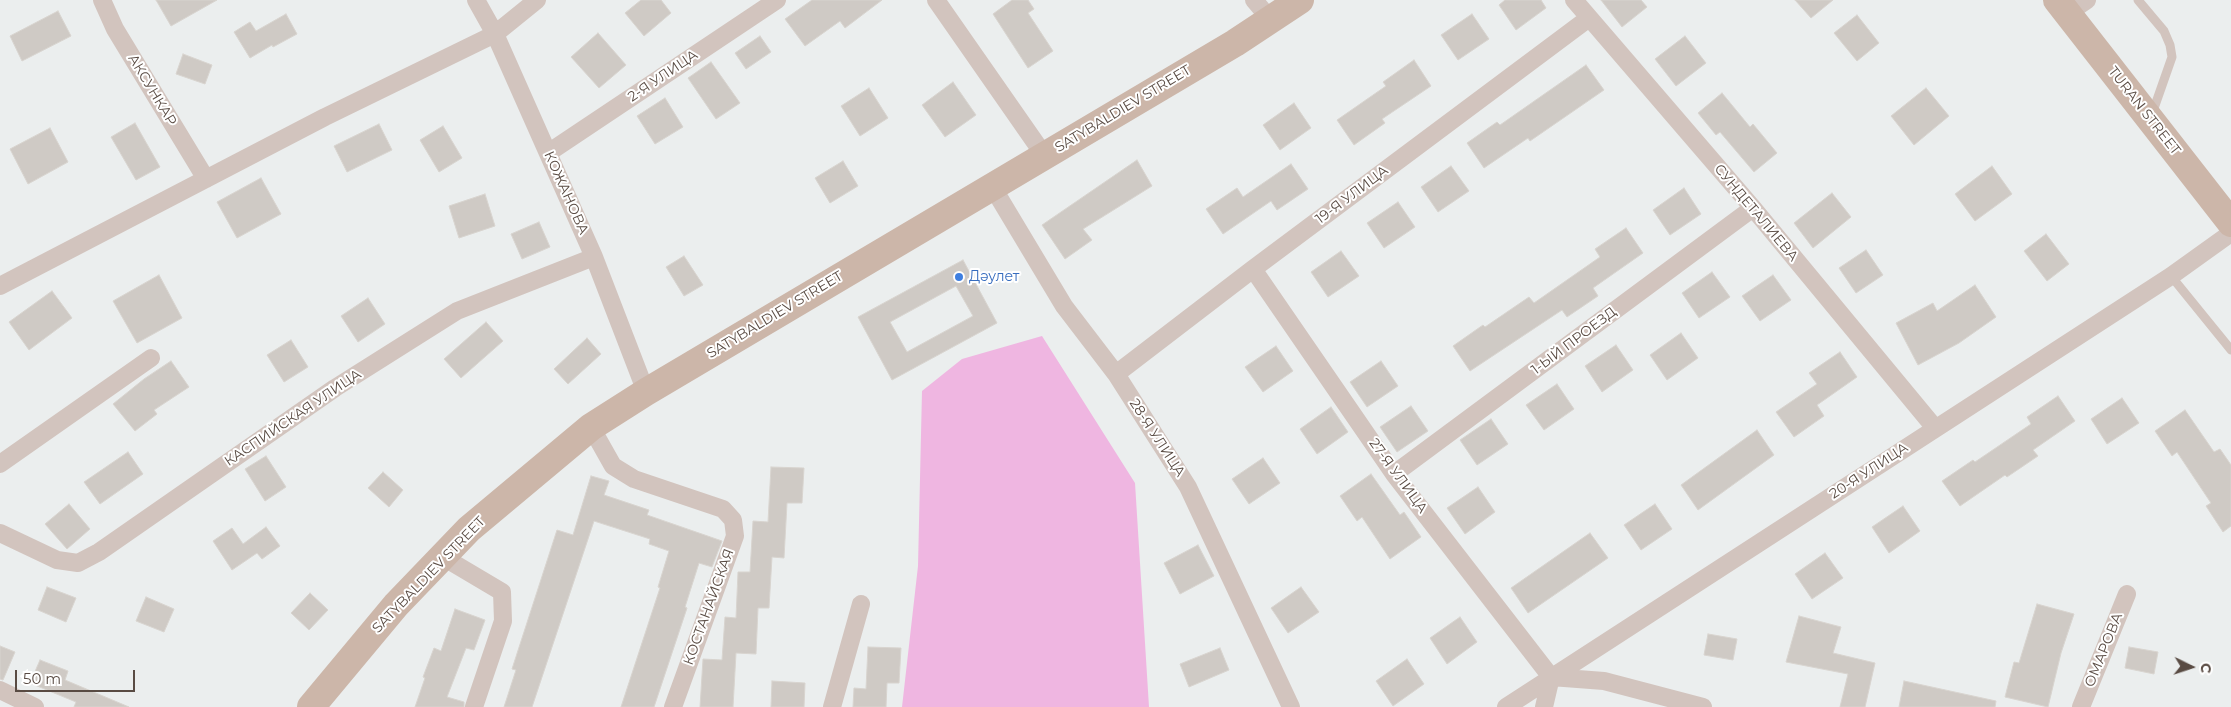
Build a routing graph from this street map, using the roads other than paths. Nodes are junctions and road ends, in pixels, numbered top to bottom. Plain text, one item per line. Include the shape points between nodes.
1 (102, 0) edge
2 (476, 0) edge
3 (538, 0) edge
4 (777, 0) edge
5 (936, 0) edge
6 (1300, 0) edge
7 (1574, 0) edge
8 (2138, 0) edge
9 (2071, 4) edge
10 (1262, 10) edge
11 (1589, 18) junction
12 (495, 34) junction
13 (2150, 119) junction
14 (548, 153) junction
15 (1044, 155) junction
16 (206, 179) junction
17 (992, 186) junction
18 (1753, 208) junction
19 (2231, 223) edge
20 (2231, 234) edge
21 (594, 256) junction
22 (1252, 269) junction
23 (2171, 276) junction
24 (2, 282) edge
25 (2231, 350) edge
26 (151, 358) dead end
27 (1116, 374) junction
28 (646, 392) junction
29 (591, 427) junction
30 (1935, 428) junction
31 (0, 464) edge
32 (1394, 474) junction
33 (0, 533) edge
34 (443, 557) junction
35 (2127, 594) dead end
36 (860, 604) dead end
37 (1551, 677) junction
38 (0, 690) edge
39 (34, 707) edge
40 (311, 707) edge
41 (474, 707) edge
42 (673, 707) edge
43 (832, 707) edge
44 (1291, 707) edge
45 (1506, 707) edge
46 (1544, 707) edge
47 (1703, 707) edge
48 (2081, 707) edge

1 - 16 street, АКСУНКАР via 115,29
2 - 12 street, КОЖАНОВА
3 - 12 street
4 - 14 street, 2-Я УЛИЦА
5 - 15 street
6 - 10 main road, SATYBALDIEV STREET
7 - 11 street, СУНДЕТАЛИЕВА
8 - 13 lane via 2164,31 2172,57
9 - 13 main road, TURAN STREET
10 - 15 main road, SATYBALDIEV STREET via 1235,43
11 - 18 street, СУНДЕТАЛИЕВА
11 - 22 street, 19-Я УЛИЦА
12 - 14 street, КОЖАНОВА
12 - 16 street
13 - 19 main road, TURAN STREET
14 - 21 street, КОЖАНОВА
15 - 17 main road, SATYBALDIEV STREET
16 - 24 street
17 - 27 street, 28-Я УЛИЦА via 1064,306
17 - 28 main road, SATYBALDIEV STREET
18 - 30 street, СУНДЕТАЛИЕВА
18 - 32 street, 1-ЫЙ ПРОЕЗД
20 - 23 street, 20-Я УЛИЦА
21 - 28 street, КОЖАНОВА
21 - 33 street, КАСПИЙСКАЯ УЛИЦА via 457,312 335,388 99,552 78,563 57,560
22 - 27 street, 19-Я УЛИЦА
22 - 32 street, 27-Я УЛИЦА
23 - 25 lane
23 - 30 street, 20-Я УЛИЦА
26 - 31 street
27 - 44 street, 28-Я УЛИЦА via 1188,486
28 - 29 main road, SATYBALDIEV STREET
29 - 34 main road, SATYBALDIEV STREET via 469,529
29 - 42 street, КОСТАНАЙСКАЯ via 613,466 634,479 723,509 733,520 735,536
30 - 37 street, 20-Я УЛИЦА
32 - 37 street, 27-Я УЛИЦА
34 - 40 main road, SATYBALDIEV STREET via 396,605
34 - 41 street via 502,592 503,621
35 - 48 street, ОМАРОВА
36 - 43 street
37 - 45 street, 20-Я УЛИЦА
37 - 46 street
37 - 47 street via 1604,681
38 - 39 street

